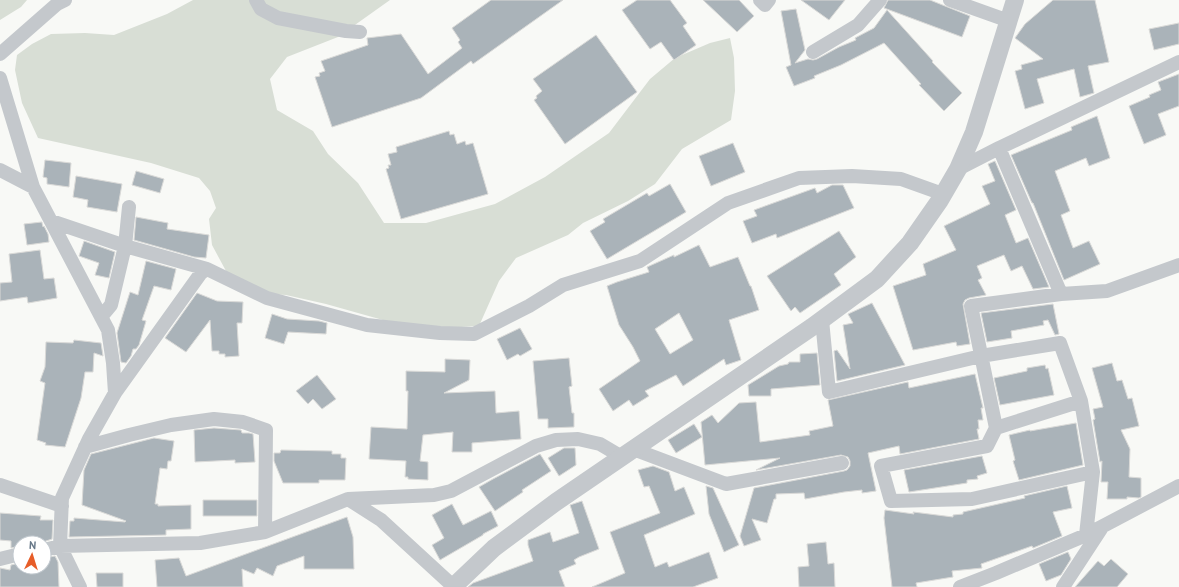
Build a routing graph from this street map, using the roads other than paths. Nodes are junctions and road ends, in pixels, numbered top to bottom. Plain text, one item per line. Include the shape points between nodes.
1 (65, 0) edge
2 (256, 0) edge
3 (760, 0) edge
4 (769, 0) edge
5 (880, 0) edge
6 (950, 0) edge
7 (1015, 0) edge
8 (1008, 21) junction
9 (360, 32) dead end
10 (813, 52) dead end
11 (0, 54) edge
12 (1179, 62) edge
13 (0, 78) edge
14 (999, 148) junction
15 (958, 169) junction
16 (0, 170) edge
17 (33, 187) junction
18 (943, 194) junction
19 (129, 207) dead end
20 (51, 221) junction
21 (125, 246) junction
22 (1179, 265) edge
23 (207, 269) junction
24 (1061, 294) junction
25 (101, 317) junction
26 (822, 320) junction
27 (981, 356) junction
28 (115, 393) junction
29 (1082, 401) junction
30 (996, 428) junction
31 (85, 447) junction
32 (628, 453) junction
33 (842, 462) dead end
34 (1092, 472) junction
35 (0, 485) edge
36 (1179, 486) edge
37 (348, 498) junction
38 (62, 506) junction
39 (1102, 527) junction
40 (265, 532) junction
41 (1086, 535) junction
42 (60, 546) junction
43 (52, 548) edge
44 (12, 556) edge
45 (0, 559) edge
46 (80, 587) edge
47 (453, 587) edge
48 (960, 587) edge
49 (1063, 587) edge

1 - 11 street via 57,4
2 - 9 street via 261,9 278,18
3 - 4 street via 765,5
5 - 10 street via 858,25
6 - 8 street
7 - 8 street
8 - 15 street via 974,132
12 - 14 street
13 - 17 street
14 - 15 street
14 - 24 street
15 - 18 street
16 - 17 street
17 - 20 street
18 - 23 street via 901,179 852,176 799,178 728,203 640,262 563,285 474,334 367,325 267,298
18 - 26 street via 910,243 876,279
19 - 21 street
20 - 21 street
20 - 25 street
21 - 23 street
21 - 25 street via 111,305
22 - 24 street via 1107,291
23 - 28 street via 201,273
24 - 27 street via 971,306
25 - 28 street via 108,330
26 - 27 street via 829,392
26 - 32 street
27 - 29 street via 1060,343
27 - 30 street
28 - 31 street
29 - 30 street
29 - 34 street
30 - 34 street via 987,446 881,466 891,501 972,499
31 - 38 street via 62,498
31 - 40 street via 129,434 214,419 243,422 266,430
32 - 33 street via 726,484
32 - 37 street via 578,439 556,440 536,446 451,491 434,495
32 - 47 street via 494,548
34 - 41 street
35 - 38 street
36 - 39 street
37 - 40 street
37 - 47 street via 381,520
38 - 42 street
39 - 41 street
39 - 49 street
40 - 42 street via 200,543
41 - 48 street
42 - 43 street
42 - 46 street
44 - 45 street

